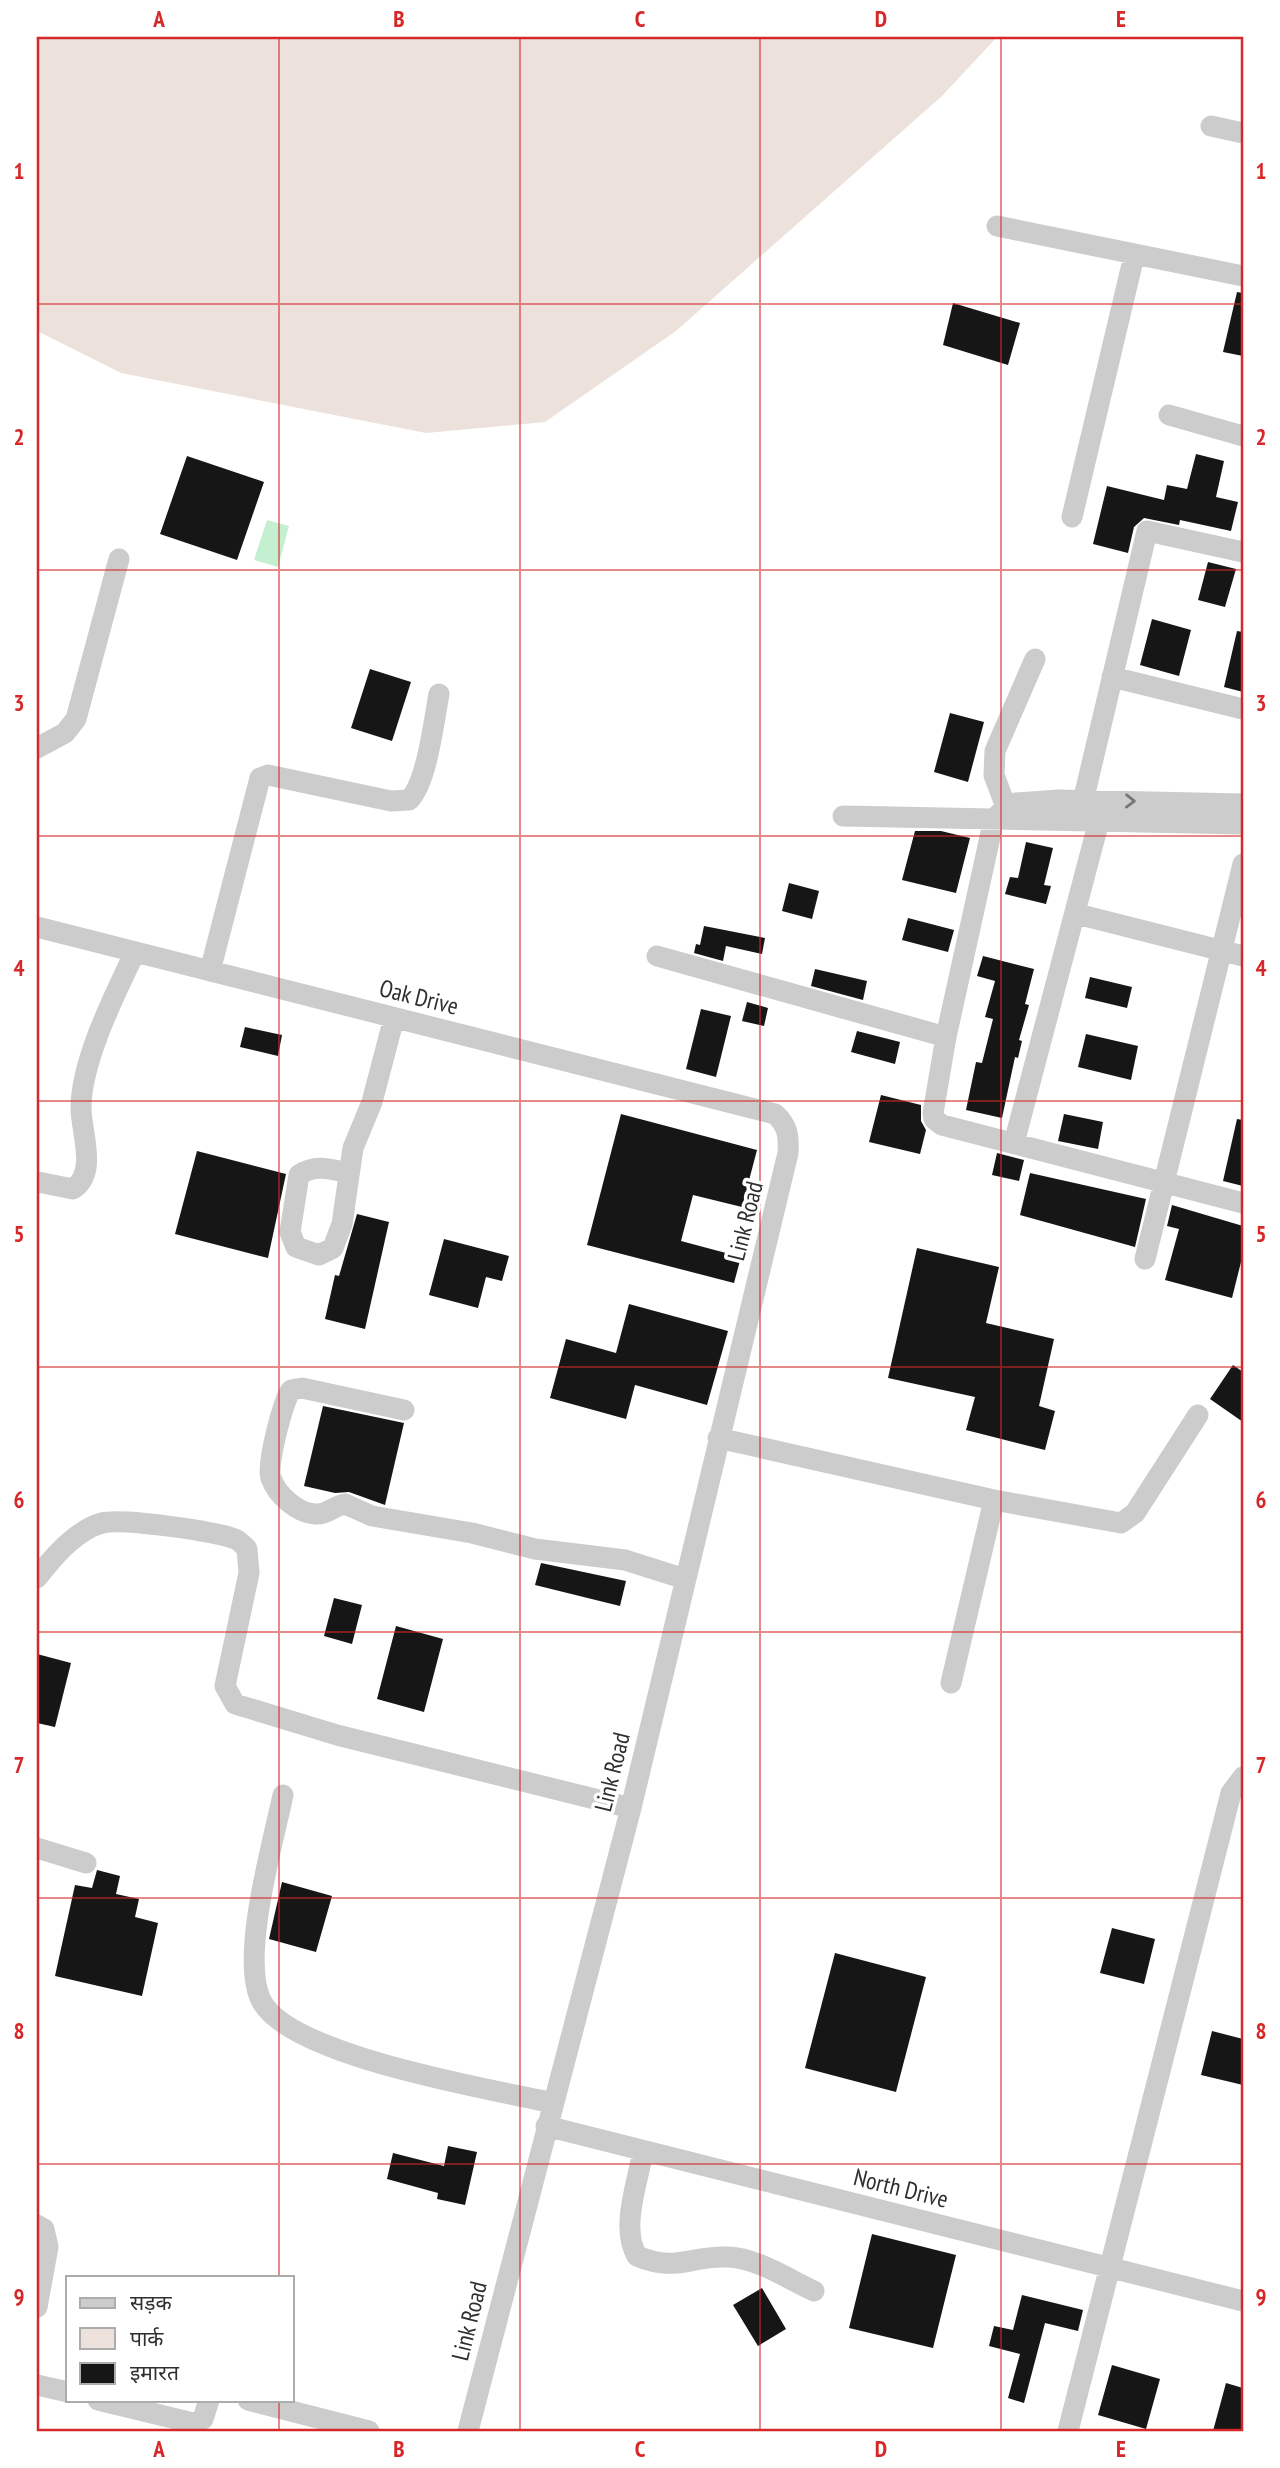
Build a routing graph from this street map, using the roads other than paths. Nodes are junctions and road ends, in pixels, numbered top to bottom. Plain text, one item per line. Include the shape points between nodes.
1 (1210, 126) dead end
2 (1243, 134) edge
3 (998, 226) dead end
4 (1134, 256) junction
5 (1243, 276) edge
6 (1169, 415) dead end
7 (1243, 436) edge
8 (1072, 517) dead end
9 (1243, 552) edge
10 (119, 559) dead end
11 (1035, 659) dead end
12 (1112, 677) junction
13 (439, 694) dead end
14 (1243, 709) edge
15 (37, 748) edge
16 (1243, 804) edge
17 (1000, 813) junction
18 (1087, 814) junction
19 (843, 816) dead end
20 (1243, 824) edge
21 (1243, 864) edge
22 (1077, 914) junction
23 (37, 927) edge
24 (135, 952) junction
25 (1234, 953) edge
26 (657, 956) dead end
27 (210, 971) junction
28 (394, 1018) junction
29 (946, 1037) junction
30 (785, 1123) joint
31 (1014, 1143) junction
32 (348, 1173) dead end
33 (38, 1182) edge
34 (1164, 1183) junction
35 (1243, 1203) edge
36 (1145, 1259) dead end
37 (404, 1410) dead end
38 (1198, 1415) dead end
39 (718, 1438) junction
40 (994, 1500) junction
41 (37, 1578) edge
42 (685, 1579) junction
43 (951, 1683) dead end
44 (1243, 1777) edge
45 (283, 1795) dead end
46 (631, 1808) junction
47 (37, 1847) edge
48 (86, 1863) dead end
49 (553, 2103) junction
50 (547, 2126) junction
51 (643, 2151) junction
52 (37, 2225) edge
53 (1111, 2268) junction
54 (814, 2291) dead end
55 (1243, 2301) edge
56 (37, 2307) edge
57 (37, 2385) edge
58 (66, 2392) edge
59 (106, 2402) edge
60 (208, 2402) edge
61 (256, 2402) edge
62 (369, 2431) edge
63 (468, 2431) edge
64 (1068, 2431) edge

1 - 2 street
3 - 4 street
4 - 5 street
4 - 8 street
6 - 7 street
9 - 12 street via 1147,531
10 - 15 street via 76,719 65,733
11 - 17 street via 995,751
12 - 14 street
12 - 18 street
13 - 27 street via 420,779 409,800 391,801 268,775 260,778
18 -> 16 street
17 - 18 street via 1016,803
17 - 19 street
17 - 29 street
18 - 20 street
18 - 22 street
21 - 25 street
22 - 25 street
22 - 31 street
23 - 24 street, Oak Drive
24 - 27 street, Oak Drive
24 - 33 street via 102,1023 82,1097 84,1177 73,1189
25 - 34 street
26 - 29 street
27 - 28 street, Oak Drive
28 - 30 street, Oak Drive via 775,1114
28 - 32 street via 376,1091 356,1138
29 - 31 street via 934,1119
30 - 39 street, Link Road via 788,1153
31 - 34 street
34 - 35 street
34 - 36 street
37 - 42 street via 302,1388 291,1390 269,1471 271,1479 304,1513 322,1514 345,1504 372,1516 535,1549 625,1560
38 - 40 street via 1135,1513 1121,1523
39 - 40 street
39 - 42 street, Link Road
40 - 43 street
41 - 46 street via 66,1546 101,1523 238,1540 247,1549 249,1573 225,1686 235,1704 337,1735
42 - 46 street, Link Road
44 - 53 street via 1231,1793
45 - 49 street via 258,1913 254,1958 261,2000 289,2030 329,2049
46 - 49 street, Link Road
47 - 48 street
49 - 50 street, Link Road
50 - 51 street, North Drive
50 - 63 street, Link Road
51 - 53 street, North Drive
51 - 54 street via 630,2224 630,2244 637,2256 672,2265 739,2258
52 - 56 street via 44,2229 48,2247
53 - 55 street, North Drive
53 - 64 street
57 - 58 street
59 - 60 street via 193,2423 203,2419
61 - 62 street

